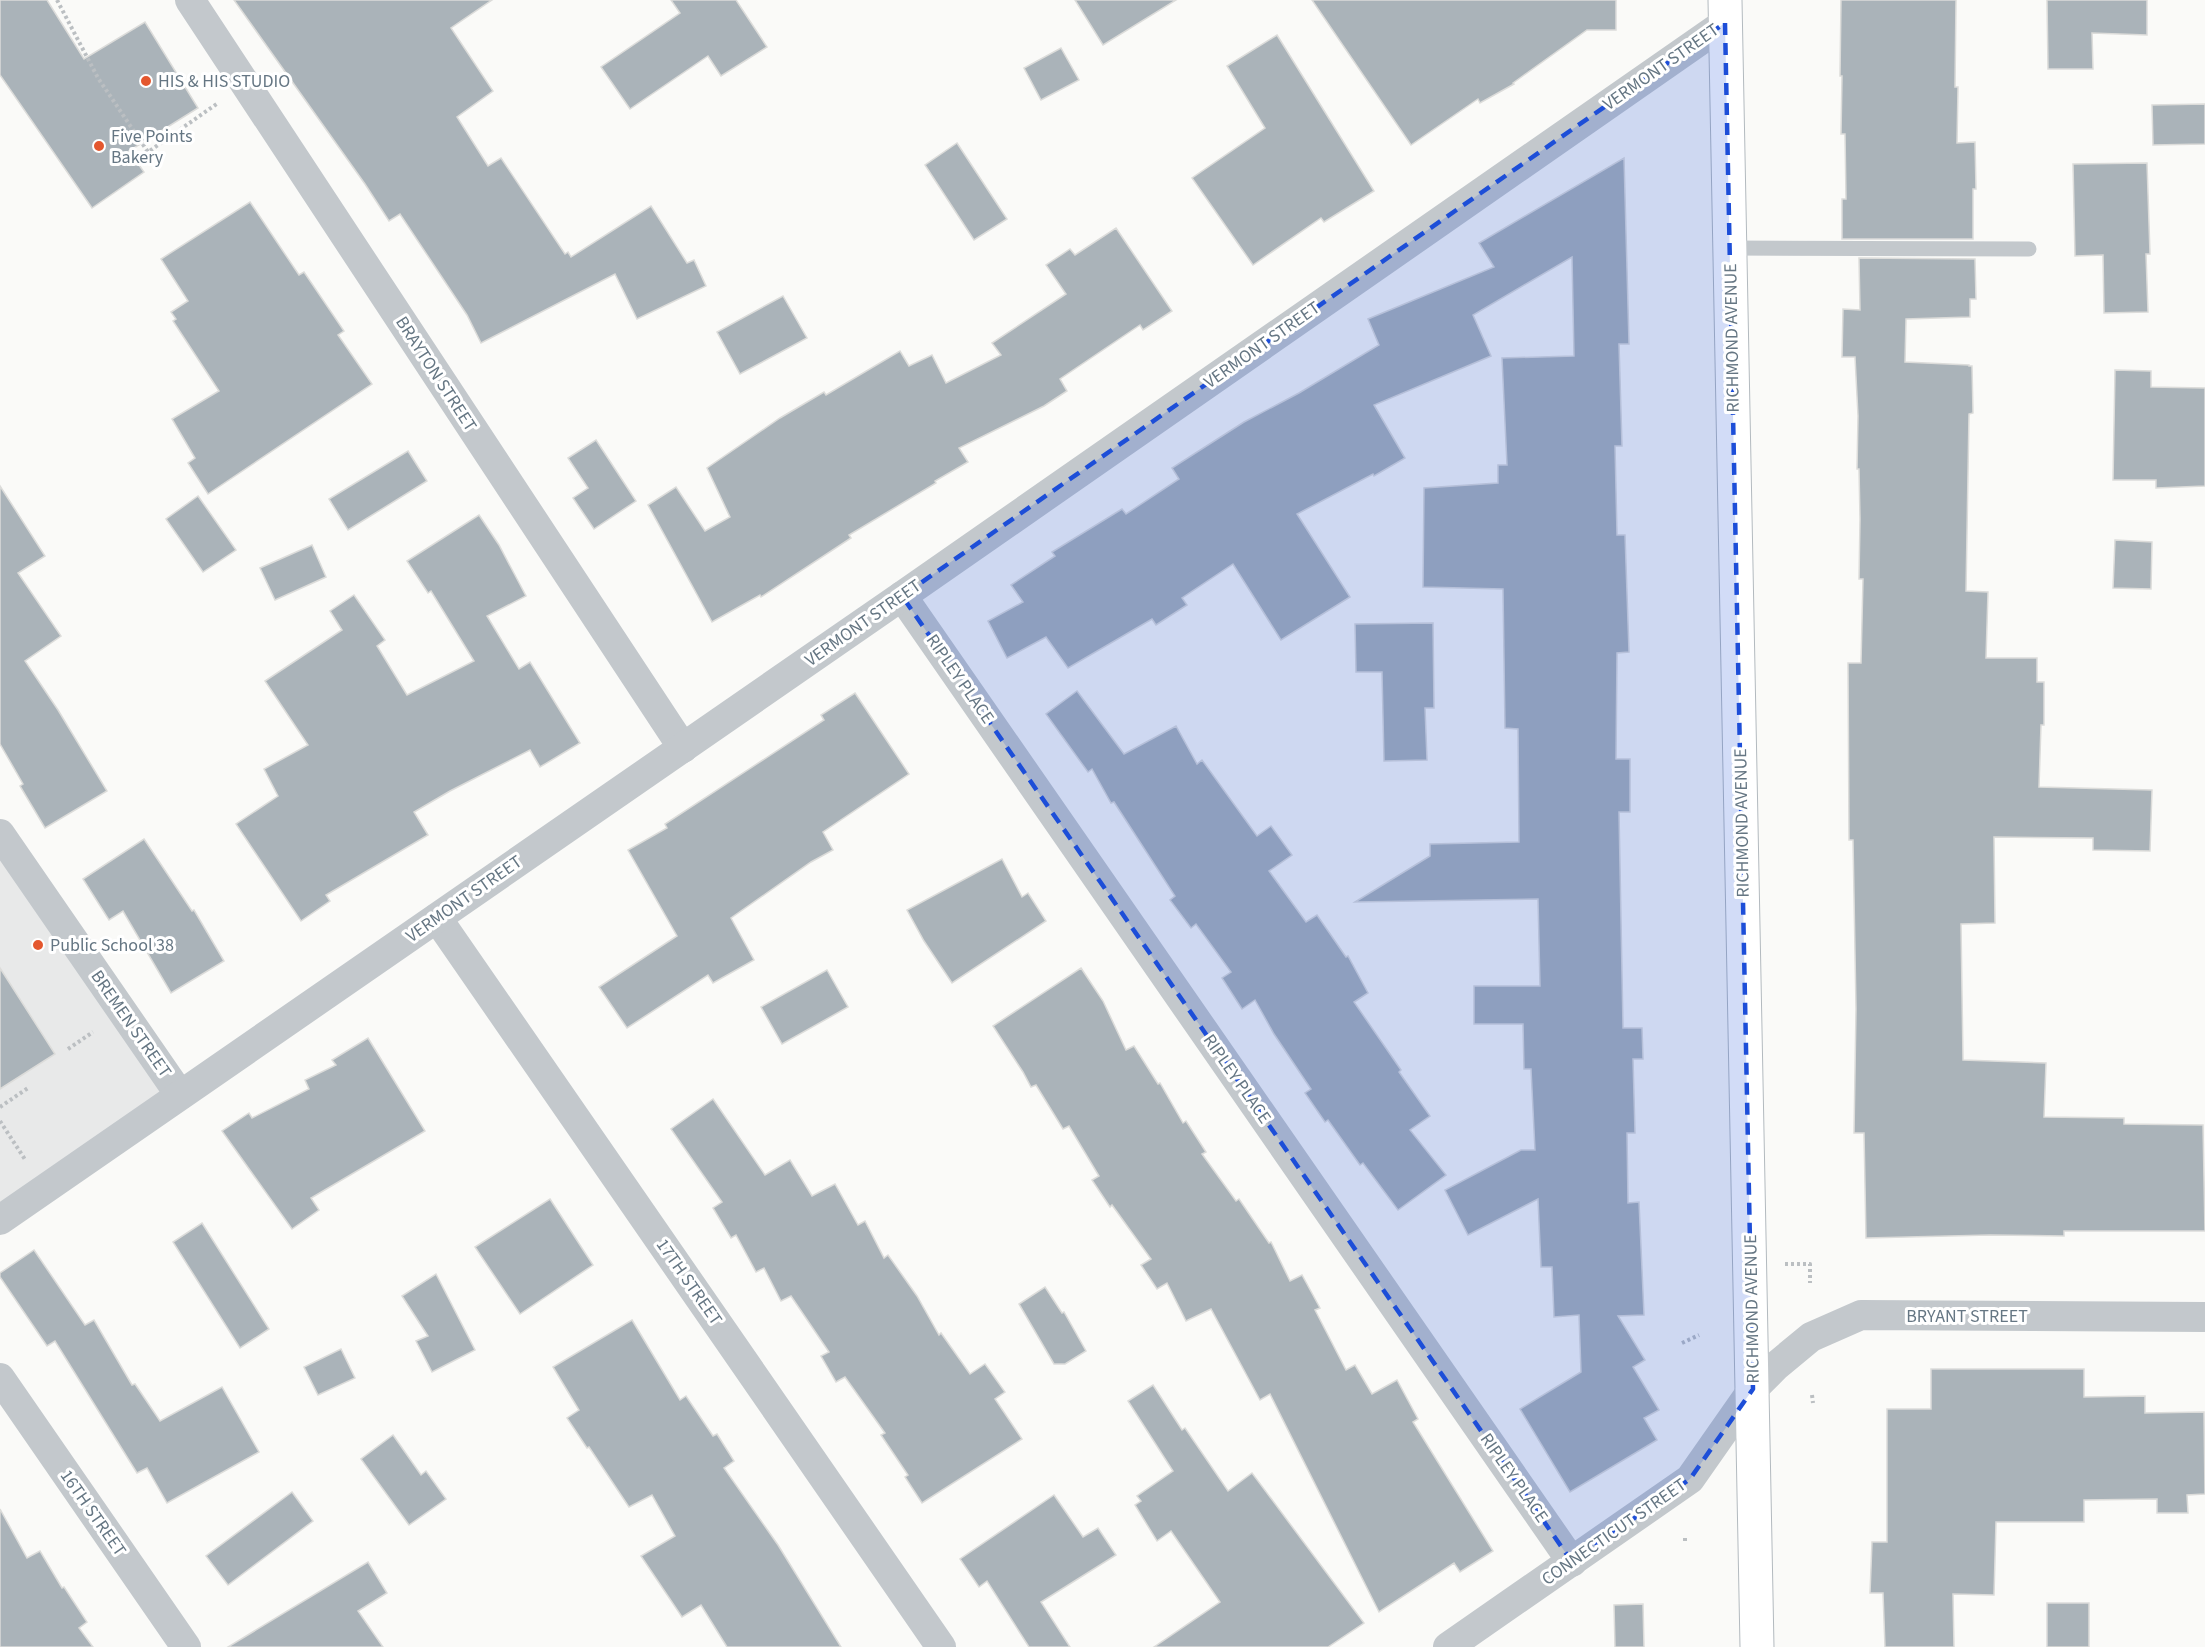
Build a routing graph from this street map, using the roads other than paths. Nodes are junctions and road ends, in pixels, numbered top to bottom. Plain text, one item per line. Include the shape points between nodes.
1 (190, 0) edge
2 (1725, 12) edge
3 (1730, 248) junction
4 (2029, 249) dead end
5 (902, 596) junction
6 (683, 748) junction
7 (0, 834) edge
8 (437, 918) junction
9 (180, 1095) junction
10 (0, 1220) edge
11 (2205, 1317) edge
12 (0, 1378) edge
13 (1753, 1389) junction
14 (1572, 1562) junction
15 (186, 1647) edge
16 (941, 1647) edge
17 (1448, 1647) edge
18 (1757, 1647) edge

1 - 6 street, BRAYTON STREET
2 - 3 street, RICHMOND AVENUE
2 - 5 street, VERMONT STREET
3 - 4 lane
3 - 13 street, RICHMOND AVENUE
5 - 6 street, VERMONT STREET
5 - 14 street, RIPLEY PLACE
6 - 8 street, VERMONT STREET
7 - 9 street, BREMEN STREET
8 - 9 street, VERMONT STREET
8 - 16 street, 17TH STREET
9 - 10 street, VERMONT STREET
11 - 13 street, BRYANT STREET via 1861,1315 1811,1337
12 - 15 street, 16TH STREET
13 - 14 street, CONNECTICUT STREET via 1690,1479
13 - 18 street, RICHMOND AVENUE
14 - 17 street, CONNECTICUT STREET

